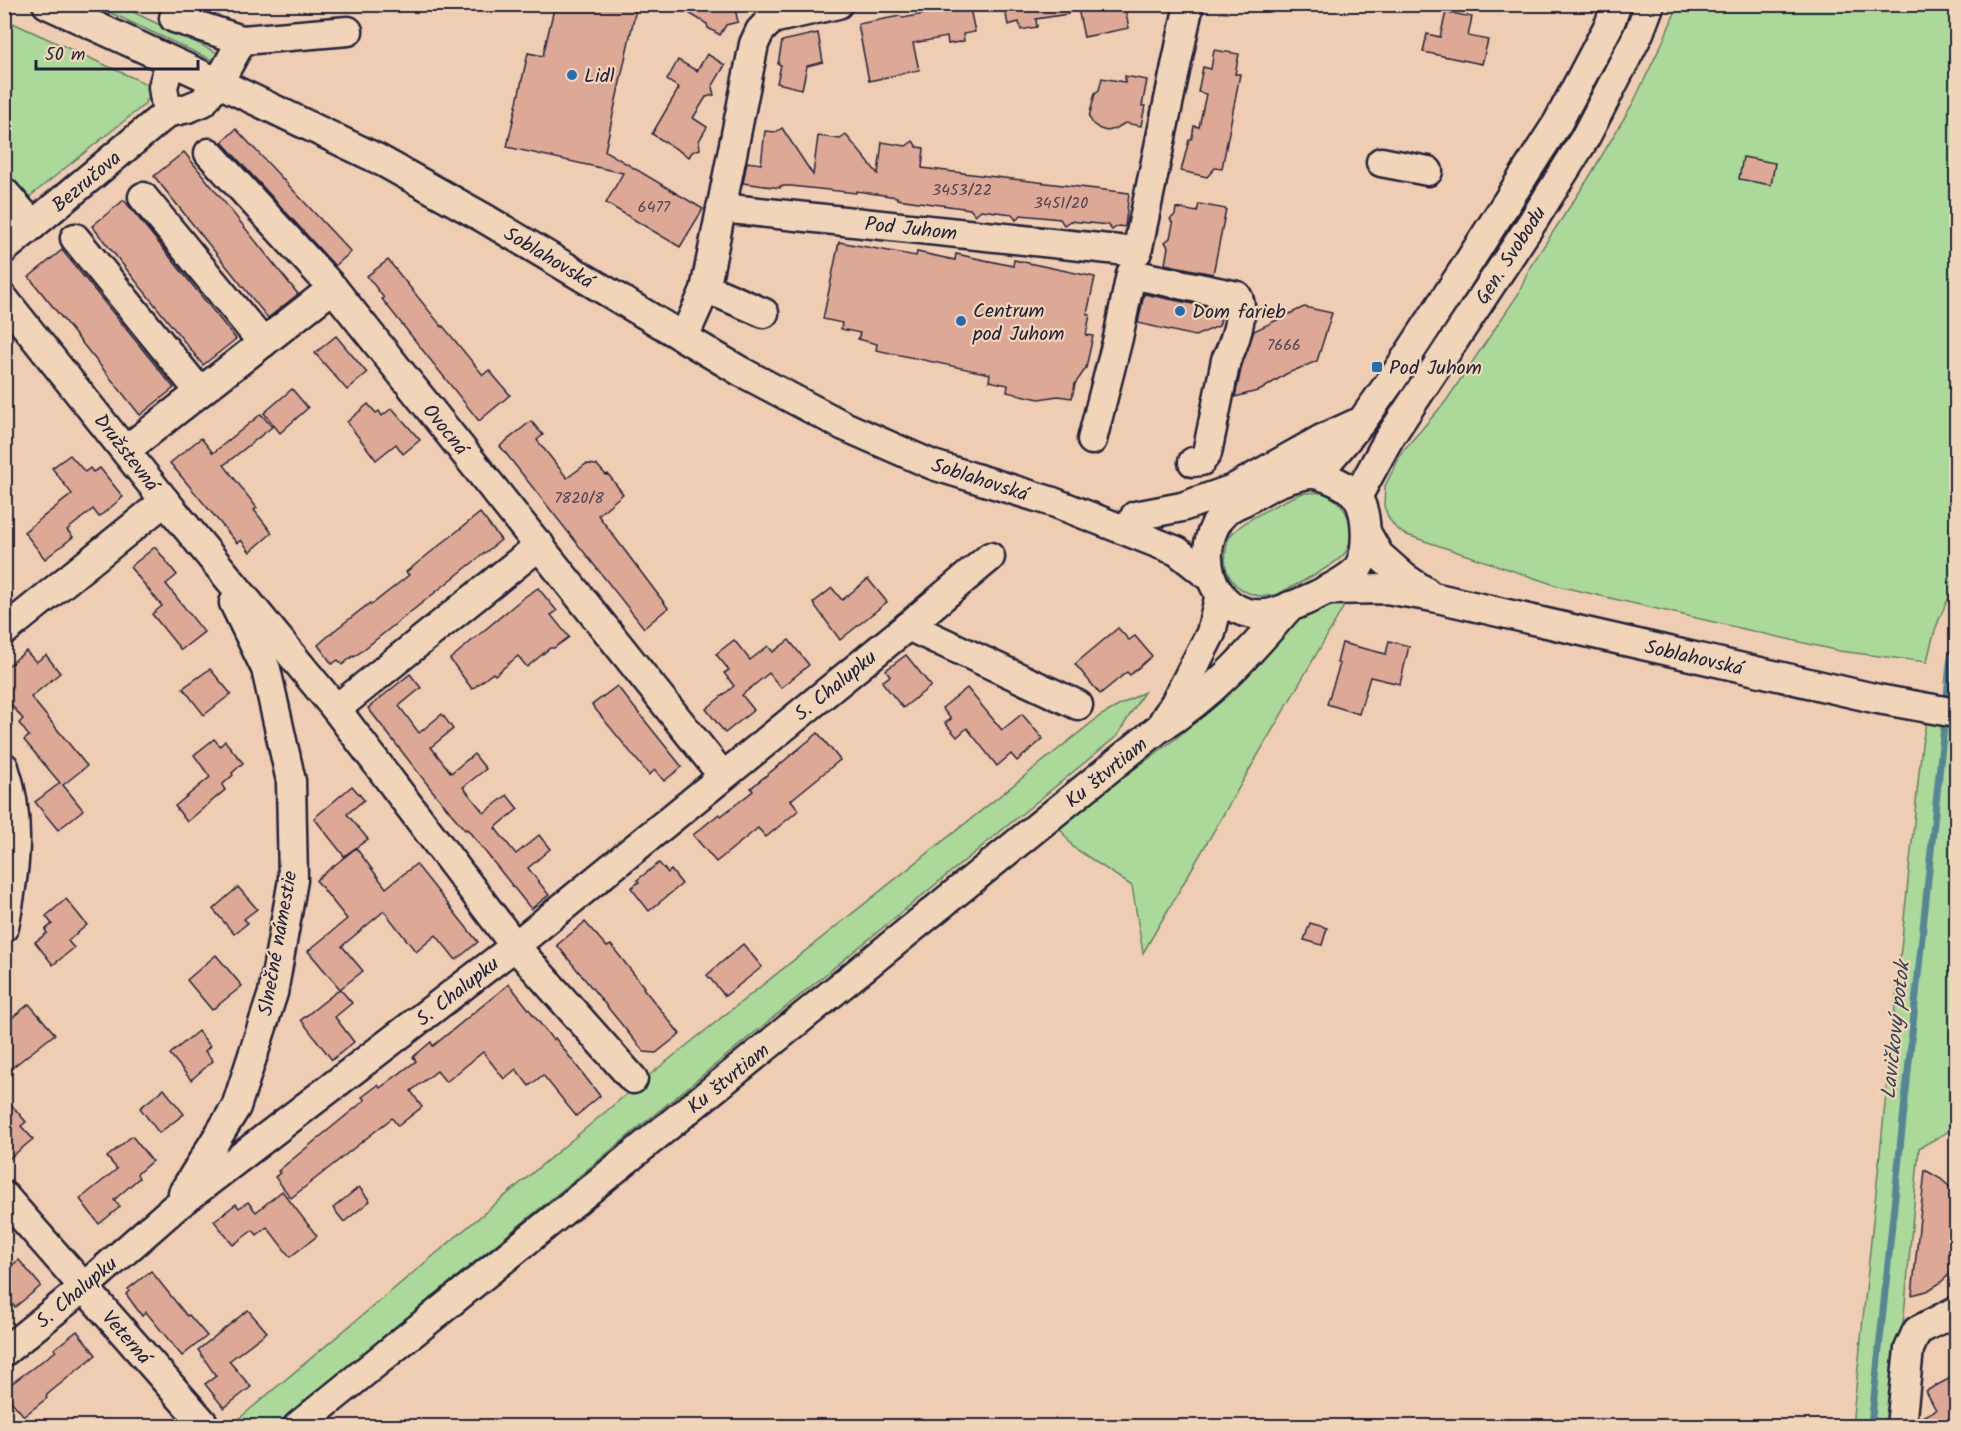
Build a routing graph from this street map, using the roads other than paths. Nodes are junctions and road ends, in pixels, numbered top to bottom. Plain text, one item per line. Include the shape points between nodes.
1 (46, 4) edge
2 (838, 4) edge
3 (1189, 4) edge
4 (1617, 4) edge
5 (1650, 4) edge
6 (174, 18) dead end
7 (348, 31) dead end
8 (242, 40) junction
9 (170, 62) junction
10 (217, 82) junction
11 (167, 113) junction
12 (209, 153) dead end
13 (1381, 162) dead end
14 (1428, 171) dead end
15 (4, 192) edge
16 (143, 197) dead end
17 (721, 208) junction
18 (33, 225) junction
19 (75, 238) dead end
20 (4, 249) edge
21 (333, 288) junction
22 (705, 290) junction
23 (4, 299) edge
24 (764, 313) dead end
25 (684, 337) junction
26 (263, 343) junction
27 (200, 392) junction
28 (1362, 421) junction
29 (1092, 440) dead end
30 (126, 450) junction
31 (1193, 462) dead end
32 (1317, 474) junction
33 (1357, 497) junction
34 (1230, 500) junction
35 (165, 501) junction
36 (1053, 502) junction
37 (1367, 534) junction
38 (540, 545) junction
39 (990, 557) dead end
40 (215, 563) junction
41 (1215, 586) junction
42 (1326, 590) junction
43 (1432, 597) junction
44 (1290, 606) junction
45 (908, 626) junction
46 (4, 632) edge
47 (1078, 705) dead end
48 (336, 709) junction
49 (1956, 713) edge
50 (1158, 729) junction
51 (4, 767) edge
52 (723, 776) junction
53 (4, 927) edge
54 (515, 946) junction
55 (633, 1079) dead end
56 (4, 1196) edge
57 (174, 1208) junction
58 (84, 1287) junction
59 (1956, 1311) edge
60 (4, 1352) edge
61 (203, 1423) dead end
62 (298, 1426) edge
63 (1901, 1426) edge

1 - 9 street, Soblahovská
2 - 17 street via 772,19 760,31 754,44
3 - 17 street, Pod Juhom via 1137,252
4 - 28 street, Gen. Svobodu via 1558,122
5 - 33 street, Gen. Svobodu via 1585,138 1388,440
6 - 8 street
7 - 8 street
8 - 10 street, Bezručova
9 - 10 street, Soblahovská
9 - 11 street via 163,87
10 - 11 street, Bezručova via 203,102
10 - 25 street, Soblahovská via 426,185
11 - 18 street, Bezručova
12 - 21 street, Ovocná
13 - 14 street
15 - 18 street
16 - 26 street
17 - 22 street
18 - 20 street, Bezručova
19 - 27 street
21 - 26 street
21 - 38 street, Ovocná
22 - 24 street
22 - 25 street
23 - 30 street, Družstevná
25 - 36 street, Soblahovská via 844,426 933,465
26 - 27 street
27 - 30 street
28 - 32 street, Gen. Svobodu
28 - 34 street via 1322,439
29 - 31 street via 1131,274 1238,296 1240,312 1207,453 1201,461
30 - 35 street, Družstevná
32 - 33 street
32 - 34 street via 1279,481
33 - 37 street, Ku štvrtiam
34 - 36 street, Soblahovská via 1192,519 1135,516
34 - 41 street, Ku štvrtiam via 1208,544 1208,567
35 - 40 street, Slnečné námestie
35 - 46 street, Družstevná
36 - 41 street, Soblahovská via 1177,551
37 - 42 street, Ku štvrtiam via 1358,568
37 - 43 street via 1379,555
38 - 48 street
38 - 52 street, Ovocná
39 - 45 street, S. Chalupku
40 - 48 street, Slnečné námestie
40 - 57 street, Slnečné námestie via 266,669 291,781 293,880 273,993 236,1107
41 - 44 street, Ku štvrtiam via 1231,606 1247,613 1273,614
41 - 50 street, Ku štvrtiam via 1211,633
42 - 43 street, Soblahovská via 1386,589
42 - 44 street, Ku štvrtiam
43 - 49 street, Soblahovská via 1878,699
44 - 50 street, Ku štvrtiam via 1222,681
45 - 47 street
45 - 52 street, S. Chalupku
48 - 54 street, Slnečné námestie
50 - 62 street, Ku štvrtiam
51 - 53 street via 16,820 14,881
52 - 54 street, S. Chalupku
54 - 55 street, Slnečné námestie
54 - 57 street, S. Chalupku
56 - 58 street, Veterná
57 - 58 street, S. Chalupku
58 - 60 street, S. Chalupku
58 - 61 street, Veterná
59 - 63 street via 1917,1331 1909,1349

